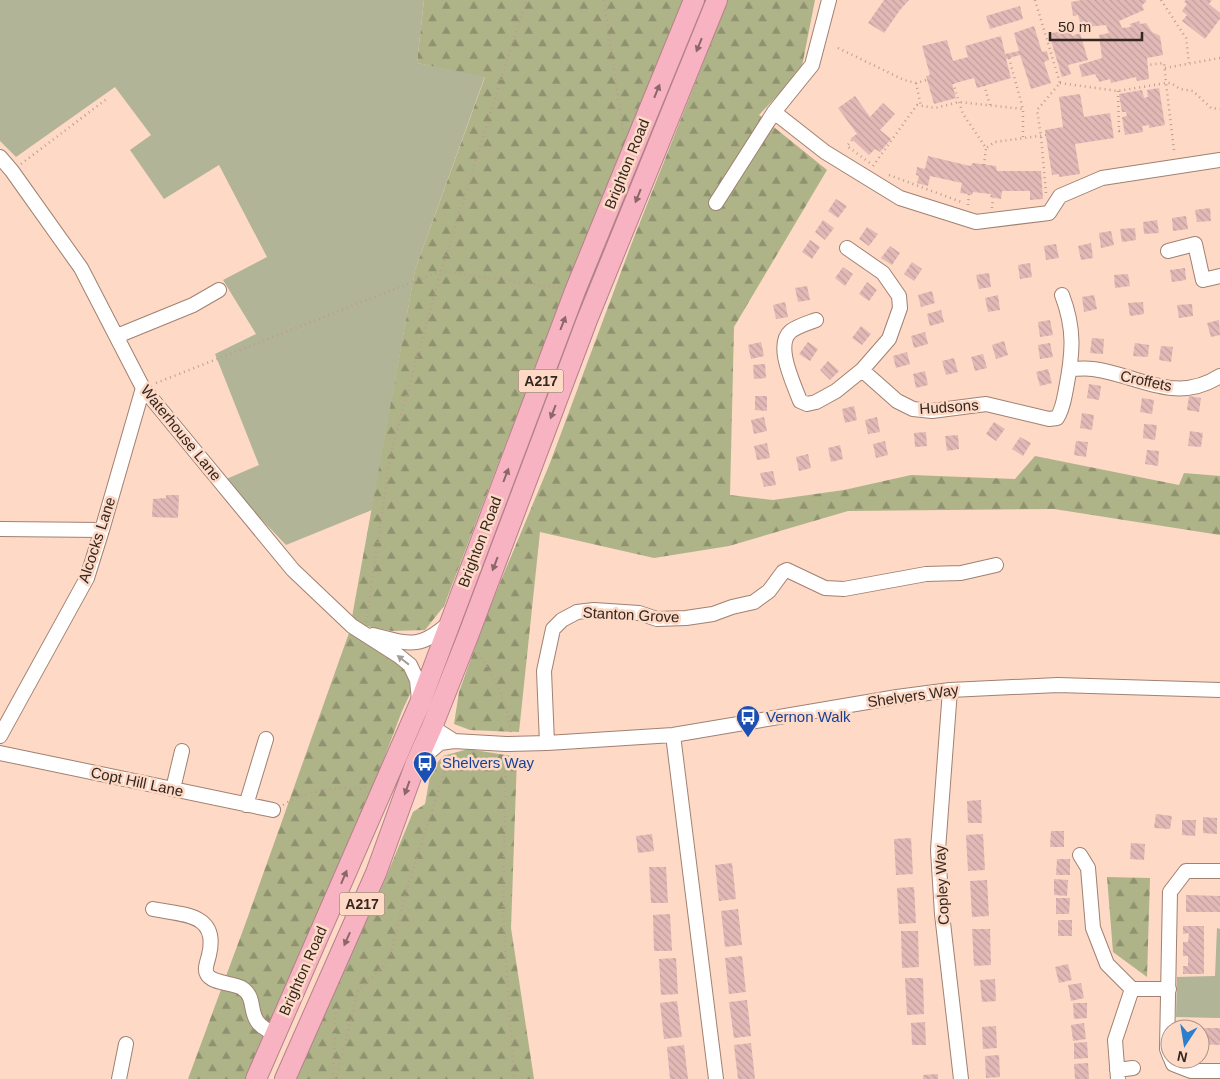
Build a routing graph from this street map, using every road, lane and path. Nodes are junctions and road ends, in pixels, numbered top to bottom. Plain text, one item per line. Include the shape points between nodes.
1 (526, 0) edge
2 (604, 0) edge
3 (694, 0) edge
4 (718, 0) edge
5 (829, 0) edge
6 (1035, 0) edge
7 (1161, 0) edge
8 (838, 48) dead end
9 (1009, 58) dead end
10 (1220, 58) edge
11 (1189, 63) junction
12 (1148, 65) dead end
13 (1164, 68) junction
14 (927, 80) dead end
15 (916, 83) junction
16 (954, 83) dead end
17 (1060, 83) junction
18 (1166, 83) junction
19 (984, 86) dead end
20 (1149, 86) junction
21 (1150, 90) dead end
22 (1118, 91) junction
23 (108, 98) dead end
24 (959, 102) junction
25 (990, 105) junction
26 (922, 106) junction
27 (1023, 109) junction
28 (1220, 109) edge
29 (774, 112) junction
30 (1124, 130) dead end
31 (624, 134) dead end
32 (1046, 135) dead end
33 (1041, 136) junction
34 (1023, 138) junction
35 (852, 140) dead end
36 (986, 148) junction
37 (1174, 150) dead end
38 (0, 157) edge
39 (1220, 160) edge
40 (984, 165) dead end
41 (874, 166) junction
42 (878, 169) dead end
43 (12, 171) junction
44 (882, 172) dead end
45 (969, 194) dead end
46 (1060, 196) junction
47 (993, 198) dead end
48 (716, 202) dead end
49 (968, 205) junction
50 (974, 207) dead end
51 (1001, 207) dead end
52 (992, 208) junction
53 (986, 209) dead end
54 (847, 248) dead end
55 (1168, 251) dead end
56 (441, 271) junction
57 (1220, 276) edge
58 (219, 290) dead end
59 (575, 291) junction
60 (1062, 295) dead end
61 (816, 320) dead end
62 (117, 336) junction
63 (1070, 369) junction
64 (862, 370) junction
65 (1220, 376) edge
66 (142, 388) junction
67 (0, 529) edge
68 (102, 530) junction
69 (996, 565) dead end
70 (450, 623) junction
71 (362, 633) junction
72 (468, 636) junction
73 (950, 690) junction
74 (1220, 690) edge
75 (420, 703) junction
76 (432, 727) junction
77 (673, 735) junction
78 (0, 736) edge
79 (266, 739) dead end
80 (454, 741) junction
81 (547, 743) junction
82 (509, 744) junction
83 (182, 751) dead end
84 (0, 752) edge
85 (416, 763) junction
86 (392, 765) junction
87 (369, 783) dead end
88 (173, 789) junction
89 (246, 805) junction
90 (273, 810) joint
91 (1080, 855) dead end
92 (1220, 871) edge
93 (153, 909) dead end
94 (1132, 989) junction
95 (1169, 990) junction
96 (336, 999) dead end
97 (1168, 1019) edge
98 (276, 1034) junction
99 (126, 1044) dead end
100 (1133, 1068) dead end
101 (1186, 1069) edge
102 (1220, 1071) edge
103 (1118, 1074) edge
104 (119, 1079) edge
105 (256, 1079) edge
106 (285, 1079) edge
107 (334, 1079) edge
108 (514, 1079) edge
109 (716, 1079) edge
110 (961, 1079) edge

1 - 56 path
2 - 31 path
59 -> 3 highway, Brighton Road / A217
4 -> 72 highway, Brighton Road / A217 via 587,320
5 - 29 street via 812,65
6 - 17 path
7 - 11 path via 1186,38
8 - 15 path
9 - 27 path
10 - 11 path
11 - 13 path
12 - 13 path via 1164,63
13 - 18 path
14 - 15 path
15 - 26 path
16 - 24 path
17 - 22 path
17 - 33 path via 1038,110
18 - 20 path
18 - 28 path via 1180,90 1194,91 1211,108
18 - 37 path
19 - 25 path
20 - 21 path
20 - 22 path
22 - 30 path via 1119,131
23 - 43 path
24 - 25 path
24 - 26 path via 935,108
24 - 36 path via 963,114
25 - 27 path
26 - 41 path via 917,106
27 - 34 path
29 - 46 street via 825,152 900,198 976,222 1049,212
29 - 48 street
32 - 33 path
33 - 34 path
33 - 46 path via 1046,202
34 - 36 path via 995,142
35 - 41 path via 847,146
36 - 40 path
38 - 43 street, Waterhouse Lane
39 - 46 street via 1102,178
41 - 42 path
43 - 62 street, Waterhouse Lane via 81,268
44 - 49 path
45 - 49 path
47 - 52 path
49 - 50 path
51 - 52 path
52 - 53 path
54 - 64 street via 882,273 899,296 900,308 889,339
55 - 57 street via 1195,244 1203,280
56 - 59 path
56 - 66 path
56 - 71 path via 391,452 366,626
58 - 62 street via 193,305
70 -> 59 highway, Brighton Road / A217
60 - 63 street, Hudsons via 1072,337
61 - 64 street via 792,331 784,344 786,365 800,401 807,404 816,402 836,392
62 - 66 street, Waterhouse Lane
63 - 64 street, Hudsons via 1062,411 1057,418 1048,420 986,404 932,411 913,409 897,401
63 - 65 street, Croffets via 1093,369 1146,384 1177,388 1194,388
66 - 68 street, Alcocks Lane
66 - 71 street, Waterhouse Lane via 293,570
67 - 68 street
68 - 78 street, Alcocks Lane via 87,578
69 - 81 street, Stanton Grove via 844,589 825,588 787,570 769,591 754,602 713,614 657,619 639,613 577,612 553,629 544,671
70 - 71 street, Waterhouse Lane via 431,638 416,643
70 - 75 highway, Brighton Road / A217
75 -> 71 street, Waterhouse Lane via 417,680 410,665
72 - 76 highway, Brighton Road / A217
72 - 82 path via 498,686 508,712
73 - 74 street, Shelvers Way via 1058,685
73 - 77 street, Shelvers Way via 897,696
73 - 110 street, Copley Way via 938,850
75 - 86 highway, Brighton Road / A217
76 - 80 street, Shelvers Way
76 - 85 highway, Brighton Road / A217
76 - 86 highway via 419,731
77 - 81 street, Shelvers Way
77 - 109 street
79 - 89 street
80 - 82 street, Shelvers Way
80 - 85 street via 440,743
80 - 107 path via 406,892 389,960 358,991
81 - 82 street, Shelvers Way
82 - 108 path via 503,916
83 - 88 street
84 - 88 street, Copt Hill Lane
85 -> 106 highway, Brighton Road / A217 via 376,873
98 -> 86 highway, Brighton Road / A217
87 - 90 path via 362,789 335,787 299,795
88 - 89 street, Copt Hill Lane
89 - 90 street, Copt Hill Lane
91 - 94 street via 1088,868 1092,928 1107,964
92 - 95 street via 1186,871 1170,892
93 - 98 street via 192,917 206,926 211,933 207,974 247,993 254,1018 266,1030
94 - 95 street
94 - 103 street via 1114,1040
95 - 97 street
96 - 107 path
98 - 105 highway, Brighton Road / A217
99 - 104 street
100 - 103 street
101 - 102 street

